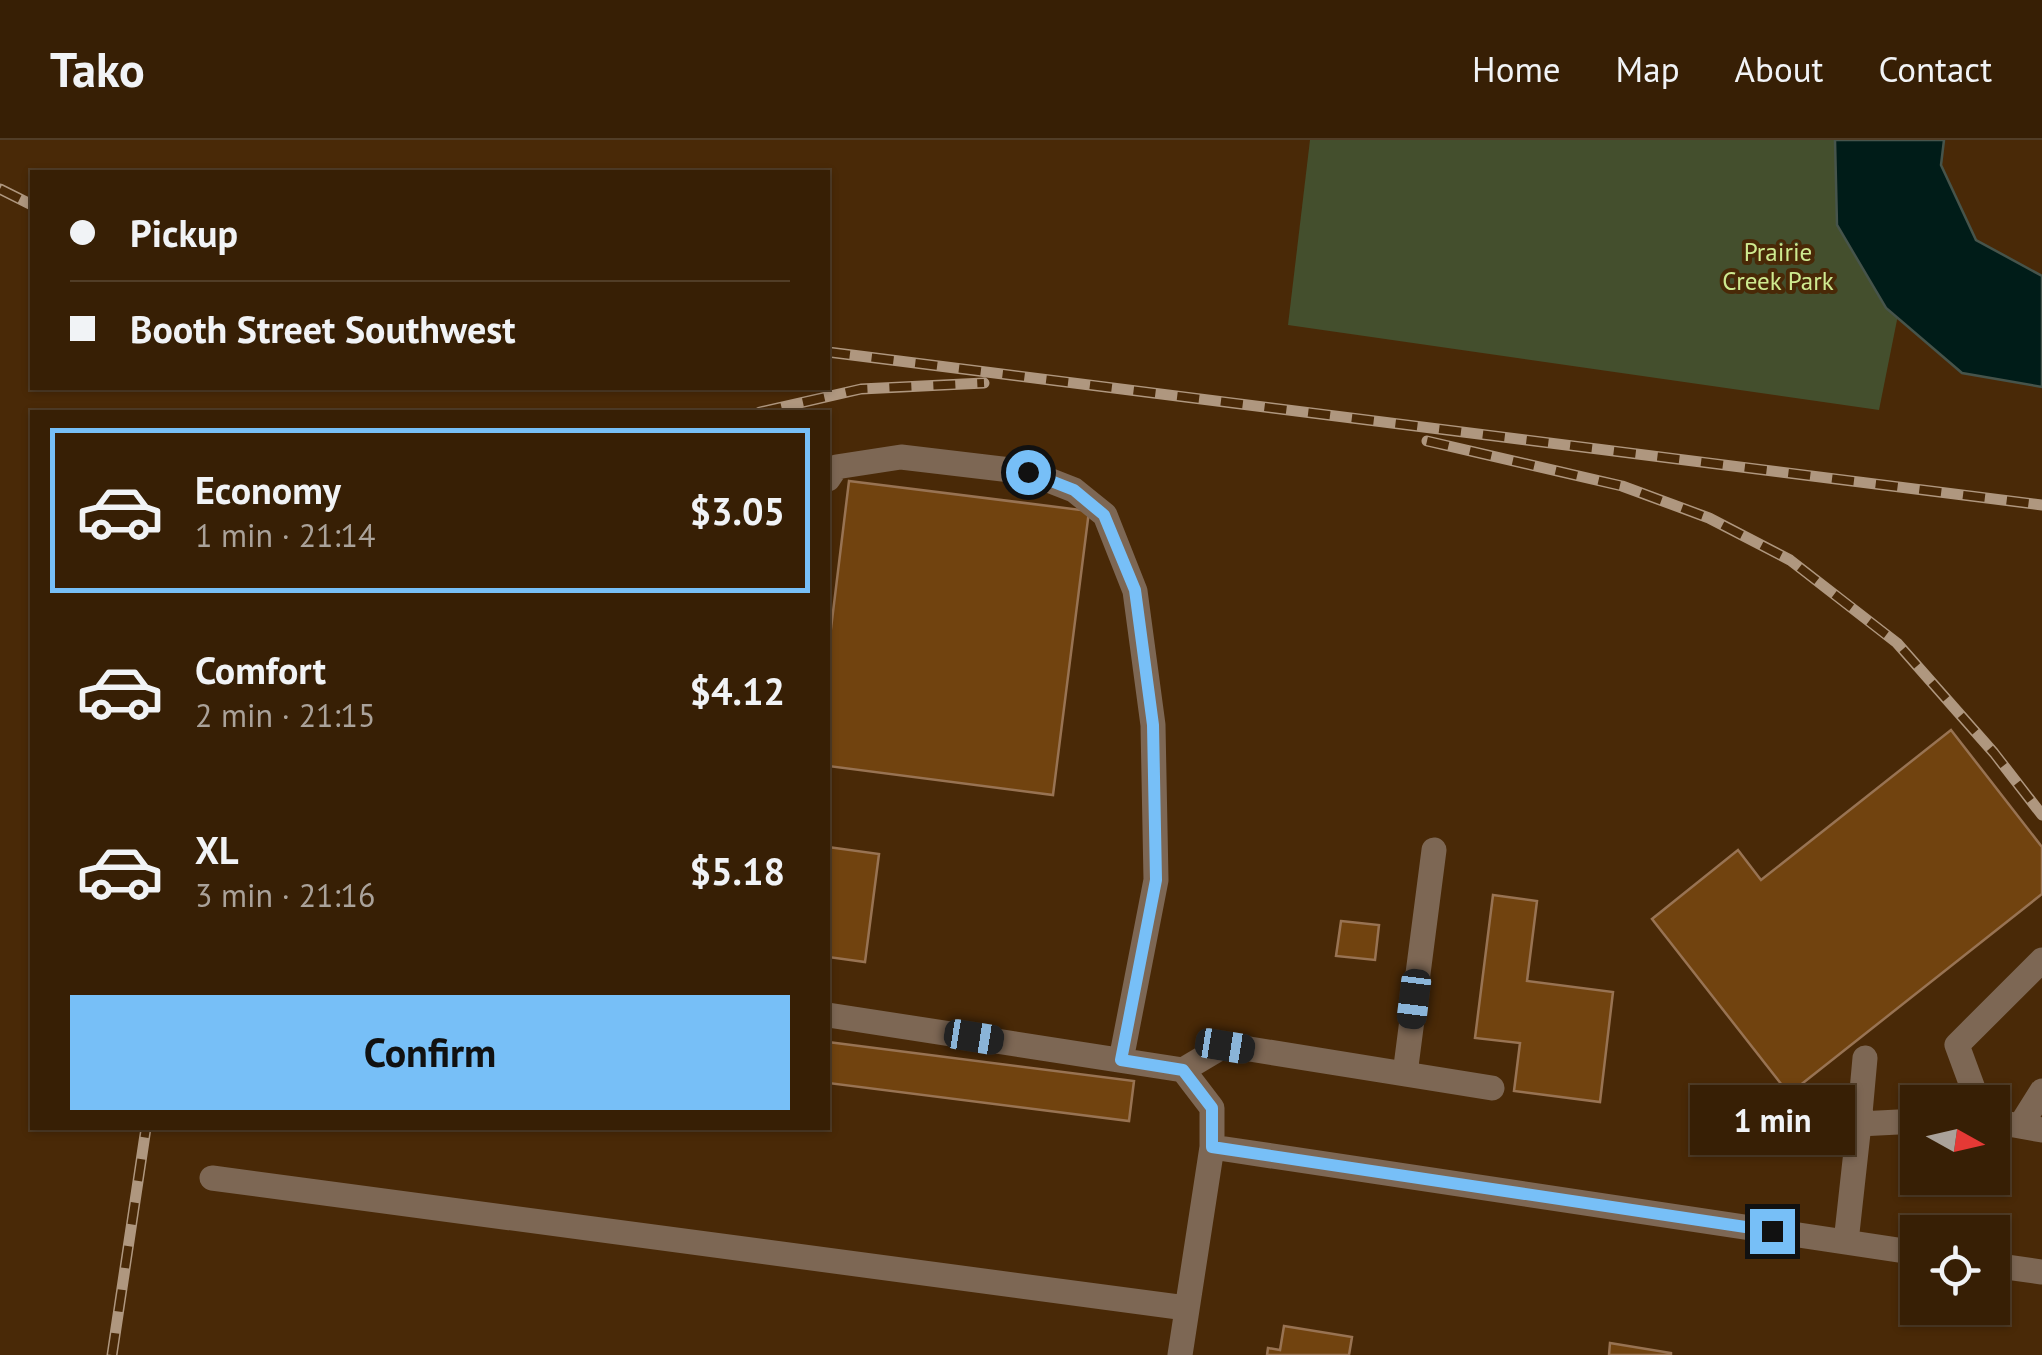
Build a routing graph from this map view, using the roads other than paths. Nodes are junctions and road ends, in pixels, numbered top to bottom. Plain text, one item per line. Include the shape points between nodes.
1 (830, 476) edge
2 (1434, 850) dead end
3 (2042, 960) edge
4 (830, 1014) edge
5 (1866, 1058) dead end
6 (1121, 1060) junction
7 (1183, 1070) junction
8 (1404, 1074) junction
9 (1972, 1085) edge
10 (1492, 1088) dead end
11 (2042, 1091) edge
12 (1900, 1123) edge
13 (1859, 1124) junction
14 (2031, 1128) edge
15 (1212, 1147) junction
16 (212, 1178) dead end
17 (1846, 1242) junction
18 (1900, 1250) edge
19 (2010, 1267) edge
20 (2042, 1272) edge
21 (1186, 1308) junction
22 (1180, 1355) edge

1 - 6 street via 836,467 901,456 1028,472 1074,490 1104,515 1135,590 1153,725 1156,880
2 - 8 street
3 - 9 street via 1957,1045
4 - 6 street
5 - 13 street
6 - 7 street
7 - 8 street via 1225,1046
7 - 15 street via 1212,1108
8 - 10 street
11 - 14 street
12 - 13 street
13 - 17 street
15 - 17 street
15 - 21 street
16 - 21 street
17 - 18 street
19 - 20 street
21 - 22 street

